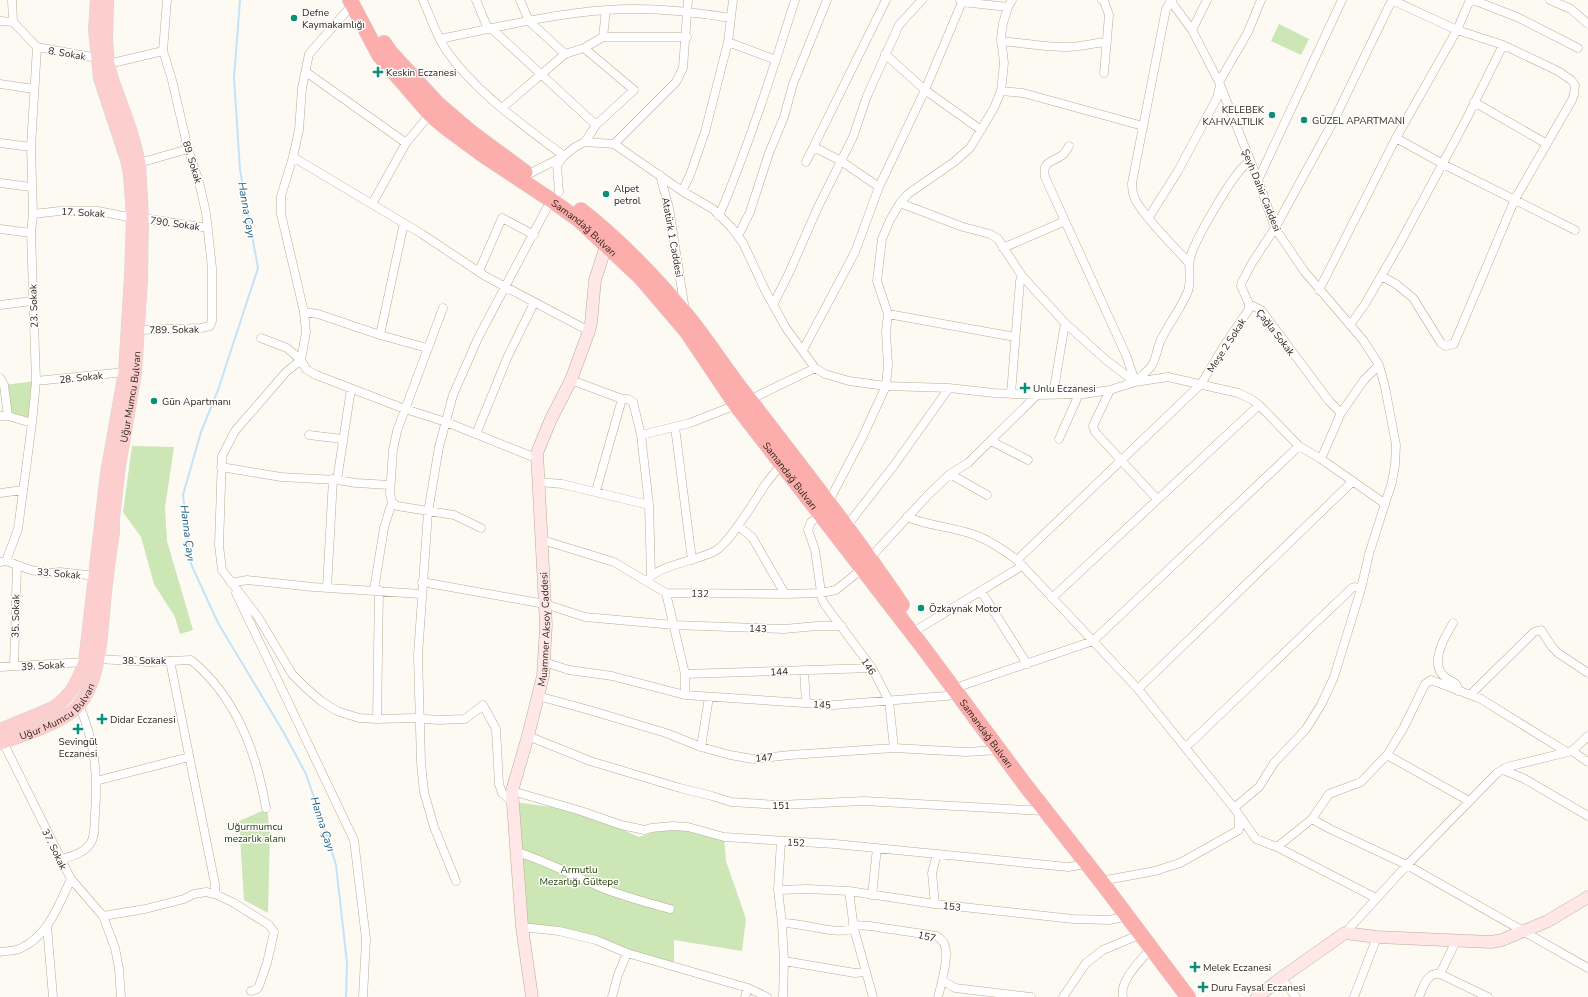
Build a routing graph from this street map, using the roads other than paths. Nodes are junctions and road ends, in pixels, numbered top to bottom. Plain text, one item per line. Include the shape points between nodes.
1 (12, 0) edge
2 (97, 0) edge
3 (107, 0) edge
4 (167, 0) edge
5 (423, 0) edge
6 (476, 0) edge
7 (520, 0) edge
8 (688, 0) edge
9 (733, 0) edge
10 (795, 0) edge
11 (827, 0) edge
12 (886, 0) edge
13 (922, 0) edge
14 (1102, 0) edge
15 (1171, 0) edge
16 (1207, 0) edge
17 (1261, 0) edge
18 (1342, 0) edge
19 (1392, 0) edge
20 (1470, 0) edge
21 (1473, 0) edge
22 (1550, 0) edge
23 (961, 1) edge
24 (354, 2) edge
25 (1010, 3) edge
26 (606, 10) junction
27 (688, 11) junction
28 (730, 18) junction
29 (0, 21) edge
30 (529, 21) junction
31 (13, 22) junction
32 (1588, 24) edge
33 (490, 29) junction
34 (1192, 30) junction
35 (1457, 30) junction
36 (603, 37) junction
37 (687, 37) junction
38 (440, 39) junction
39 (1001, 41) junction
40 (728, 42) junction
41 (1107, 42) junction
42 (1503, 45) junction
43 (37, 47) junction
44 (584, 48) junction
45 (1578, 48) dead end
46 (163, 51) junction
47 (565, 54) junction
48 (885, 54) junction
49 (97, 58) junction
50 (776, 60) junction
51 (108, 64) junction
52 (306, 72) junction
53 (1104, 72) dead end
54 (542, 73) junction
55 (0, 84) edge
56 (1220, 84) junction
57 (34, 89) junction
58 (925, 90) junction
59 (1000, 91) junction
60 (1474, 102) junction
61 (502, 108) junction
62 (430, 114) junction
63 (596, 125) junction
64 (1143, 126) junction
65 (981, 130) junction
66 (1396, 138) junction
67 (585, 142) junction
68 (0, 143) edge
69 (406, 143) junction
70 (614, 144) junction
71 (1547, 144) junction
72 (1069, 146) dead end
73 (31, 147) junction
74 (814, 147) junction
75 (188, 149) junction
76 (564, 156) junction
77 (293, 157) junction
78 (841, 161) junction
79 (1250, 161) junction
80 (806, 162) dead end
81 (139, 163) junction
82 (1443, 164) junction
83 (529, 174) junction
84 (660, 175) junction
85 (1258, 180) junction
86 (0, 183) edge
87 (31, 187) junction
88 (879, 187) junction
89 (682, 191) junction
90 (555, 196) junction
91 (1515, 200) junction
92 (900, 203) junction
93 (372, 204) junction
94 (33, 214) junction
95 (719, 216) junction
96 (1149, 217) junction
97 (137, 218) junction
98 (1064, 221) junction
99 (404, 223) junction
100 (208, 228) junction
101 (1275, 228) junction
102 (0, 229) edge
103 (1576, 230) dead end
104 (31, 233) junction
105 (534, 235) junction
106 (738, 236) junction
107 (606, 246) junction
108 (1003, 248) junction
109 (1189, 263) junction
110 (480, 271) junction
111 (1022, 276) junction
112 (1381, 276) junction
113 (506, 288) junction
114 (1319, 290) junction
115 (32, 301) junction
116 (534, 303) junction
117 (1249, 304) junction
118 (773, 305) junction
119 (0, 306) edge
120 (444, 308) dead end
121 (304, 312) junction
122 (685, 313) junction
123 (888, 314) junction
124 (1065, 323) junction
125 (1350, 325) junction
126 (210, 326) joint
127 (138, 330) junction
128 (589, 331) junction
129 (380, 335) junction
130 (1015, 337) junction
131 (261, 338) dead end
132 (427, 348) junction
133 (803, 350) junction
134 (301, 360) junction
135 (1379, 365) junction
136 (816, 368) junction
137 (125, 372) junction
138 (0, 378) edge
139 (571, 380) junction
140 (36, 382) junction
141 (1135, 382) junction
142 (1201, 384) junction
143 (886, 386) junction
144 (949, 388) junction
145 (351, 389) junction
146 (1110, 390) junction
147 (1011, 394) junction
148 (1079, 394) junction
149 (1037, 395) junction
150 (1053, 395) junction
151 (622, 399) junction
152 (742, 403) junction
153 (1258, 405) junction
154 (406, 409) junction
155 (1341, 413) junction
156 (4, 416) edge
157 (446, 422) junction
158 (32, 423) junction
159 (675, 427) junction
160 (476, 434) junction
161 (309, 435) dead end
162 (641, 435) junction
163 (342, 439) junction
164 (1059, 439) dead end
165 (991, 441) junction
166 (1299, 446) junction
167 (538, 459) junction
168 (1321, 459) junction
169 (1028, 460) dead end
170 (1120, 460) junction
171 (782, 464) junction
172 (221, 467) junction
173 (950, 474) junction
174 (335, 479) junction
175 (539, 482) junction
176 (1352, 482) junction
177 (390, 485) junction
178 (23, 490) junction
179 (596, 491) junction
180 (0, 493) edge
181 (987, 495) dead end
182 (1157, 499) junction
183 (392, 502) junction
184 (1384, 504) junction
185 (649, 505) junction
186 (824, 509) junction
187 (428, 512) junction
188 (908, 517) junction
189 (738, 526) junction
190 (846, 527) junction
191 (481, 528) dead end
192 (542, 540) junction
193 (692, 560) junction
194 (3, 562) edge
195 (866, 563) junction
196 (1019, 563) junction
197 (17, 566) junction
198 (96, 576) junction
199 (649, 578) junction
200 (422, 582) junction
201 (231, 583) junction
202 (327, 588) junction
203 (1361, 589) junction
204 (377, 590) junction
205 (981, 592) junction
206 (666, 593) junction
207 (821, 593) junction
208 (421, 594) junction
209 (786, 594) junction
210 (1052, 598) junction
211 (545, 604) junction
212 (1453, 624) dead end
213 (674, 625) junction
214 (842, 626) junction
215 (918, 629) junction
216 (1093, 641) junction
217 (92, 661) junction
218 (170, 661) junction
219 (544, 662) junction
220 (1027, 664) junction
221 (14, 666) junction
222 (0, 667) edge
223 (872, 668) junction
224 (804, 670) junction
225 (1588, 673) edge
226 (685, 674) junction
227 (1138, 689) junction
228 (960, 691) junction
229 (1458, 691) junction
230 (1471, 694) junction
231 (685, 695) junction
232 (538, 696) junction
233 (710, 698) junction
234 (889, 701) junction
235 (806, 703) junction
236 (79, 705) junction
237 (377, 719) junction
238 (421, 719) junction
239 (528, 736) junction
240 (1588, 736) edge
241 (1, 738) edge
242 (700, 747) junction
243 (1186, 747) junction
244 (894, 748) junction
245 (999, 750) junction
246 (1568, 751) junction
247 (1387, 755) junction
248 (189, 757) junction
249 (1588, 762) edge
250 (1503, 770) junction
251 (96, 781) junction
252 (512, 796) junction
253 (1470, 801) junction
254 (266, 808) dead end
255 (1045, 810) junction
256 (1236, 811) junction
257 (1588, 816) edge
258 (1312, 819) junction
259 (781, 841) junction
260 (1277, 847) junction
261 (877, 848) junction
262 (516, 852) junction
263 (936, 854) junction
264 (60, 860) junction
265 (1087, 864) junction
266 (1407, 865) junction
267 (71, 879) junction
268 (1106, 880) junction
269 (456, 881) dead end
270 (778, 890) junction
271 (850, 892) junction
272 (215, 894) junction
273 (872, 895) junction
274 (1588, 897) edge
275 (1376, 898) junction
276 (935, 904) junction
277 (670, 909) dead end
278 (1124, 912) junction
279 (103, 916) junction
280 (782, 923) junction
281 (47, 926) junction
282 (522, 927) junction
283 (853, 927) junction
284 (1521, 931) junction
285 (1345, 933) junction
286 (1141, 934) junction
287 (1377, 937) junction
288 (1456, 941) junction
289 (1151, 948) junction
290 (0, 952) edge
291 (627, 953) junction
292 (784, 961) junction
293 (1588, 968) edge
294 (866, 972) junction
295 (1440, 974) junction
296 (1281, 978) junction
297 (942, 980) junction
298 (748, 988) junction
299 (250, 991) dead end
300 (53, 997) edge
301 (121, 997) edge
302 (363, 997) edge
303 (532, 997) edge
304 (612, 997) edge
305 (745, 997) edge
306 (767, 997) edge
307 (783, 997) edge
308 (872, 997) edge
309 (938, 997) edge
310 (1031, 997) edge
311 (1063, 997) edge
312 (1123, 997) edge
313 (1188, 997) edge
314 (1194, 997) edge
315 (1257, 997) edge
316 (1296, 997) edge
317 (1354, 997) edge
318 (1419, 997) edge
319 (1488, 997) edge

1 - 31 street
2 - 49 main road, Uğur Mumcu Bulvarı
3 - 51 main road, Uğur Mumcu Bulvarı
4 - 46 street, 89. Sokak
5 - 38 street
6 - 33 street
7 - 30 street
8 - 27 street
9 - 28 street
10 - 50 street
11 - 106 street via 793,84 750,212
12 - 74 street
13 - 48 street via 900,25
14 - 41 street via 1109,15
15 - 34 street, Şeyh Dahir Caddesi
15 - 64 street via 1166,9
16 - 34 street
17 - 56 street via 1248,32
18 - 85 street
19 - 35 street
19 - 101 street, Çağla Sokak via 1334,120
20 - 35 street
21 - 45 street via 1524,20
22 - 32 street via 1571,9
23 - 25 street
23 - 58 street
24 - 52 street via 310,54
24 - 62 highway, Samandağ Bulvarı via 379,55
24 - 83 highway, Samandağ Bulvarı via 391,54 438,104 472,133
25 - 39 street via 1003,23
26 - 27 street
26 - 30 street
26 - 36 street
27 - 28 street
27 - 37 street
28 - 40 street
29 - 31 street
30 - 33 street
30 - 47 street
31 - 43 street, 8. Sokak
33 - 38 street
33 - 54 street
34 - 56 street, Şeyh Dahir Caddesi
35 - 42 street
35 - 66 street
36 - 37 street
36 - 44 street
37 - 70 street via 683,68 676,82
38 - 61 street via 462,71
39 - 41 street via 1066,47
39 - 59 street via 1004,63
40 - 50 street
40 - 89 street via 700,149
41 - 53 street
42 - 60 street
42 - 71 street via 1558,71 1575,85 1572,100
43 - 49 street, 8. Sokak
43 - 57 street, 23. Sokak
44 - 47 street
44 - 63 street via 634,90
46 - 51 street
46 - 75 street, 89. Sokak
47 - 54 street
48 - 58 street
48 - 78 street via 867,96 854,137
49 - 97 main road, Uğur Mumcu Bulvarı via 106,99 127,160
50 - 95 street via 742,160
51 - 81 main road, Uğur Mumcu Bulvarı
52 - 69 street
52 - 77 street
54 - 61 street
54 - 63 street
55 - 57 street
56 - 79 street, Şeyh Dahir Caddesi
56 - 96 street via 1217,98 1178,171
57 - 73 street, 23. Sokak
58 - 65 street
58 - 88 street
59 - 64 street via 1023,93
59 - 65 street via 994,108
60 - 71 street
60 - 82 street
61 - 76 street
62 - 69 street
62 - 90 highway, Samandağ Bulvarı via 483,155
63 - 67 street
64 - 96 street via 1132,188 1136,201
65 - 92 street via 970,148 908,194
66 - 82 street
66 - 114 street
67 - 70 street
67 - 76 street
68 - 73 street
69 - 93 street
70 - 84 street
71 - 91 street
72 - 98 street via 1061,156 1048,163 1044,171
73 - 87 street, 23. Sokak
74 - 78 street
74 - 80 street
75 - 81 street
75 - 100 street, 89. Sokak via 203,198
76 - 83 street
76 - 90 street via 558,165
77 - 93 street
77 - 121 street via 282,196 281,214
78 - 88 street
78 - 118 street
79 - 85 street, Şeyh Dahir Caddesi
79 - 109 street via 1231,183 1201,231
81 - 97 main road, Uğur Mumcu Bulvarı
82 - 91 street
82 - 112 street
83 - 90 highway, Samandağ Bulvarı
84 - 89 street
84 - 122 street, Atatürk 1 Caddesi via 669,208
85 - 101 street, Şeyh Dahir Caddesi
86 - 87 street
87 - 94 street, 23. Sokak
88 - 133 street via 855,252
89 - 95 street via 713,209
90 - 105 street
90 - 107 highway, Samandağ Bulvarı
90 - 122 highway, Samandağ Bulvarı via 604,228 649,272
91 - 103 street
91 - 112 street via 1454,344 1441,344 1413,298
92 - 108 street via 963,227 990,234 998,239
92 - 123 street via 882,239 878,265 878,281
93 - 99 street
94 - 97 street, 17. Sokak via 98,211
94 - 104 street, 23. Sokak
95 - 106 street
96 - 109 street
97 - 100 street, 790. Sokak
97 - 127 main road, Uğur Mumcu Bulvarı via 141,279
97 - 137 main road, Uğur Mumcu Bulvarı
98 - 108 street
98 - 141 street via 1126,355
99 - 110 street
99 - 129 street
100 - 126 street, 89. Sokak via 212,268
101 - 114 street, Şeyh Dahir Caddesi
101 - 117 street, Çağla Sokak via 1242,282 1241,286
102 - 104 street
104 - 115 street, 23. Sokak
105 - 110 street via 502,218
105 - 113 street
106 - 118 street
107 - 128 street, Muammer Aksoy Caddesi via 595,280
107 - 152 highway, Samandağ Bulvarı via 641,278
108 - 111 street
109 - 141 street via 1188,290 1160,342 1152,366
110 - 113 street
111 - 124 street
111 - 130 street
112 - 125 street
113 - 116 street
113 - 157 street via 478,338 453,395
114 - 125 street, Şeyh Dahir Caddesi
115 - 119 street
115 - 140 street, 23. Sokak
116 - 128 street
116 - 160 street via 508,356
117 - 142 street, Meşe 2 Sokak via 1246,315
117 - 155 street, Çağla Sokak via 1261,310 1329,401
118 - 133 street
120 - 132 street
121 - 129 street via 318,314
121 - 134 street via 306,332
122 - 152 highway, Samandağ Bulvarı
123 - 130 street
123 - 143 street
124 - 141 street
124 - 150 street
125 - 135 street, Şeyh Dahir Caddesi
126 - 127 street, 789. Sokak
127 - 217 main road, Uğur Mumcu Bulvarı via 132,395 118,466 113,532
128 - 139 street, Muammer Aksoy Caddesi
129 - 132 street
130 - 147 street
131 - 134 street via 286,348
132 - 154 street
133 - 136 street
134 - 145 street via 306,369 316,375
134 - 172 street via 286,372 235,431 222,456
135 - 155 street via 1364,380
135 - 184 street, Şeyh Dahir Caddesi via 1396,445 1394,474
136 - 143 street via 825,374 849,381
136 - 152 street
137 - 140 street, 28. Sokak
137 - 198 main road, Uğur Mumcu Bulvarı via 107,473
138 - 156 street via 4,385
139 - 151 street
139 - 167 street, Muammer Aksoy Caddesi via 551,419 537,453
140 - 158 street, 23. Sokak
141 - 142 street via 1168,377
141 - 146 street
142 - 153 street via 1238,393
142 - 170 street, Meşe 2 Sokak
143 - 144 street
143 - 186 street
144 - 147 street
144 - 190 street
145 - 154 street
145 - 163 street
146 - 148 street
146 - 170 street via 1093,426 1095,432
147 - 149 street
148 - 150 street
148 - 164 street
149 - 150 street
149 - 165 street, 132
151 - 162 street via 633,402
151 - 179 street
152 - 159 street
152 - 171 highway, Samandağ Bulvarı
152 - 186 highway, Samandağ Bulvarı
153 - 166 street
153 - 182 street
154 - 157 street
154 - 177 street via 393,450
155 - 168 street
156 - 158 street
157 - 160 street
157 - 187 street
158 - 178 street, 23. Sokak
159 - 162 street
159 - 193 street
160 - 167 street
161 - 163 street
162 - 185 street
163 - 174 street
165 - 169 street
165 - 173 street, 132 via 968,463
166 - 168 street
166 - 216 street
167 - 175 street, Muammer Aksoy Caddesi
168 - 176 street
170 - 182 street
170 - 196 street, Meşe 2 Sokak
171 - 186 highway, Samandağ Bulvarı
171 - 189 street
172 - 174 street via 282,477
172 - 201 street via 219,545 222,570
173 - 181 street
173 - 188 street, 132
174 - 177 street
174 - 202 street
175 - 179 street
175 - 192 street, Muammer Aksoy Caddesi
176 - 184 street
176 - 227 street
177 - 183 street
178 - 180 street
178 - 194 street, 23. Sokak via 18,528
179 - 185 street
182 - 210 street
183 - 187 street via 397,506
183 - 204 street via 384,528
184 - 203 street, Şeyh Dahir Caddesi
185 - 199 street
186 - 190 highway, Samandağ Bulvarı
186 - 195 highway, Samandağ Bulvarı
186 - 207 street, 146 via 811,522 808,530 815,550
187 - 191 street via 454,515
187 - 200 street
188 - 195 street, 132
188 - 196 street via 979,536 1001,547
189 - 193 street via 716,551
189 - 209 street via 752,537
190 - 195 highway, Samandağ Bulvarı
192 - 199 street via 614,562
192 - 211 street, Muammer Aksoy Caddesi
193 - 199 street
194 - 197 street, 33. Sokak
195 - 207 street, 132 via 836,590
195 - 215 highway, Samandağ Bulvarı
195 - 228 highway, Samandağ Bulvarı
196 - 205 street, Meşe 2 Sokak
196 - 210 street
197 - 198 street, 33. Sokak via 47,573
197 - 221 street, 35. Sokak
198 - 217 main road, Uğur Mumcu Bulvarı
199 - 206 street
200 - 208 street
200 - 211 street, 143
201 - 202 street via 247,580
201 - 237 street via 258,617 292,674 305,688 337,711 359,718
201 - 302 street via 354,840 366,939
202 - 204 street
203 - 243 street via 1352,588
203 - 256 street, Şeyh Dahir Caddesi via 1334,677 1321,705 1306,728 1274,763 1259,787
204 - 208 street
204 - 237 street
205 - 215 street, Meşe 2 Sokak
205 - 220 street
206 - 209 street, 132
206 - 213 street
207 - 209 street, 132
207 - 214 street, 146 via 825,605
208 - 238 street via 418,655
210 - 216 street
211 - 213 street, 143 via 585,617
211 - 219 street, Muammer Aksoy Caddesi
212 - 229 street via 1444,639 1438,665 1442,675 1455,683
213 - 214 street, 143 via 784,629
213 - 226 street
214 - 223 street, 146
215 - 228 highway, Samandağ Bulvarı
216 - 220 street, 145
216 - 227 street
217 - 218 street, 38. Sokak
217 - 221 street, 39. Sokak
217 - 236 main road, Uğur Mumcu Bulvarı via 89,689
217 - 241 main road, Uğur Mumcu Bulvarı via 69,695 60,703
218 - 248 street
218 - 254 street, 38. Sokak via 191,660 226,698 241,724 254,757
219 - 231 street, 145 via 569,670 612,676
219 - 232 street, Muammer Aksoy Caddesi
220 - 228 street, 145
221 - 222 street, 39. Sokak
223 - 224 street, 144
223 - 234 street, 146
224 - 226 street, 144
224 - 235 street
225 - 230 street via 1558,653 1539,630
226 - 231 street
227 - 243 street
228 - 234 street, 145
228 - 245 highway, Samandağ Bulvarı
228 - 268 highway, Samandağ Bulvarı
229 - 230 street
229 - 247 street via 1433,679 1427,682
230 - 246 street
231 - 233 street, 145
232 - 239 street, Muammer Aksoy Caddesi
232 - 242 street, 147 via 659,731
233 - 235 street, 145
233 - 242 street
234 - 235 street, 145 via 834,705
234 - 244 street, 146
236 - 241 main road, Uğur Mumcu Bulvarı via 54,722
236 - 251 street via 94,750
237 - 238 street
238 - 252 street via 465,719 484,706 496,729 499,784 502,793
238 - 269 street via 424,792 434,827
239 - 252 street, Muammer Aksoy Caddesi
239 - 255 street, 151 via 590,761 731,802 779,806 864,800
240 - 246 street
241 - 264 street, 37. Sokak
242 - 244 street, 147 via 753,759
243 - 256 street
244 - 245 street, 147 via 966,752
245 - 255 highway, Samandağ Bulvarı
246 - 249 street
246 - 250 street
247 - 253 street
247 - 258 street via 1362,782 1329,794
248 - 251 street
248 - 272 street
250 - 253 street
250 - 257 street via 1553,794
251 - 264 street via 94,836 80,852
252 - 259 street, 152 via 550,801 635,829 688,827 724,837
252 - 262 street, Muammer Aksoy Caddesi
253 - 266 street
255 - 265 highway, Samandağ Bulvarı
256 - 260 street via 1256,839
256 - 268 street via 1239,830 1180,863 1155,871
258 - 260 street
258 - 266 street via 1330,830
259 - 261 street, 152
259 - 270 street
260 - 275 street
261 - 263 street, 152
261 - 273 street
262 - 277 street via 630,898
262 - 282 street, Muammer Aksoy Caddesi
263 - 265 street, 152 via 1068,867
263 - 276 street via 932,873
264 - 267 street, 37. Sokak
265 - 278 highway, Samandağ Bulvarı
266 - 275 street
266 - 284 street
267 - 279 street
267 - 281 street, 37. Sokak
268 - 314 highway, Samandağ Bulvarı
270 - 271 street, 153
270 - 280 street
271 - 273 street, 153
271 - 283 street
272 - 279 street via 194,894 145,909
272 - 299 street via 270,925 274,932 259,986
273 - 276 street, 153
274 - 284 street via 1548,920
275 - 285 street
276 - 278 street, 153 via 1073,919 1109,920 1119,918
278 - 286 highway, Samandağ Bulvarı
279 - 301 street via 115,948
280 - 283 street, 157 via 838,931
280 - 292 street
281 - 290 street, 37. Sokak via 20,949
281 - 300 street
282 - 291 street via 559,931 596,940
282 - 303 street, Muammer Aksoy Caddesi
283 - 294 street
283 - 297 street, 157 via 876,927 937,936 946,947
284 - 288 street via 1491,942
284 - 293 street
285 - 287 street
285 - 296 street
286 - 289 highway, Samandağ Bulvarı
286 - 311 street via 1103,950 1086,963
287 - 288 street
287 - 317 street
288 - 295 street
289 - 312 street via 1124,982
289 - 313 highway, Samandağ Bulvarı
291 - 298 street
291 - 304 street
292 - 294 street via 855,973
292 - 307 street
294 - 308 street
295 - 318 street via 1434,973 1429,976
295 - 319 street
296 - 315 street
296 - 316 street
297 - 309 street, 157
297 - 310 street via 955,988
298 - 305 street
298 - 306 street

